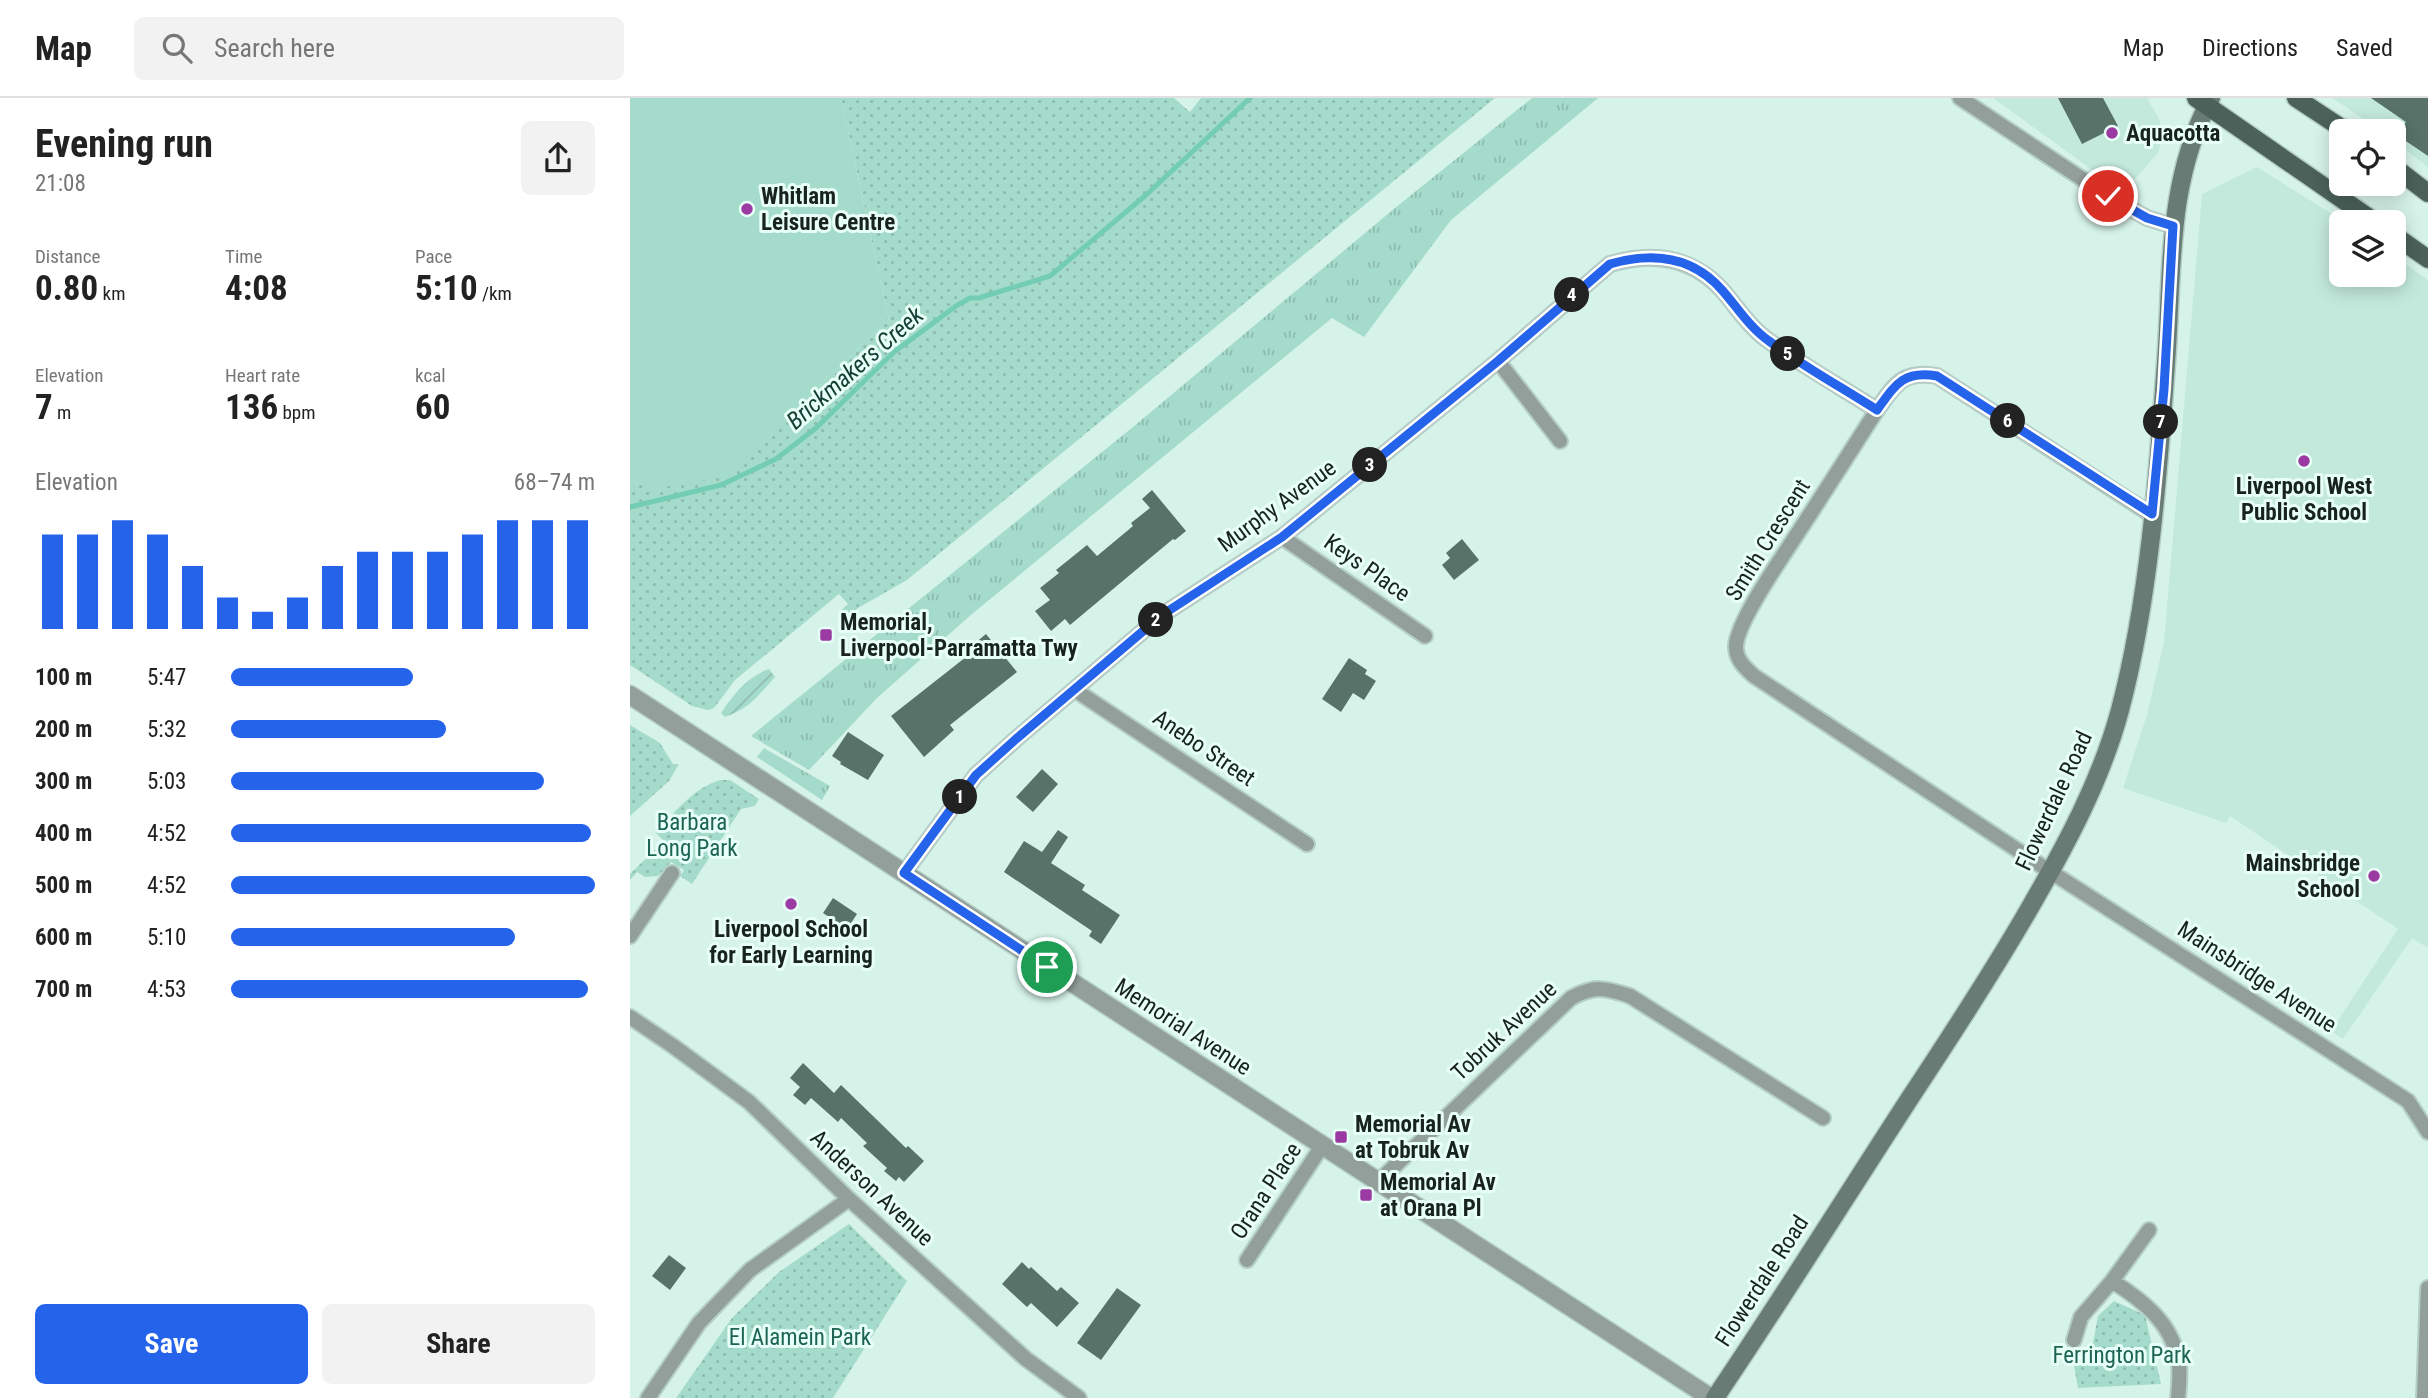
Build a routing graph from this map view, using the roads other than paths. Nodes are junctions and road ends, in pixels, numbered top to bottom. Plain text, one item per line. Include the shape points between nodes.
1 (1960, 98) edge
2 (2296, 98) edge
3 (2204, 101) edge
4 (2329, 120) edge
5 (2406, 176) edge
6 (2428, 193) edge
7 (2358, 210) edge
8 (2173, 226) junction
9 (2406, 243) edge
10 (2428, 259) edge
11 (1498, 361) junction
12 (1877, 410) junction
13 (1560, 441) dead end
14 (2152, 514) junction
15 (1282, 537) junction
16 (1425, 636) dead end
17 (1075, 690) junction
18 (630, 695) edge
19 (1307, 844) dead end
20 (2050, 872) junction
21 (671, 873) dead end
22 (904, 873) junction
23 (630, 936) edge
24 (630, 1017) edge
25 (1823, 1118) dead end
26 (2428, 1132) edge
27 (1322, 1146) junction
28 (1378, 1182) junction
29 (849, 1199) junction
30 (2149, 1230) dead end
31 (1247, 1260) dead end
32 (2112, 1281) junction
33 (2428, 1288) edge
34 (2074, 1340) dead end
35 (648, 1398) edge
36 (1079, 1398) edge
37 (1713, 1398) edge
38 (2178, 1398) edge
39 (2424, 1398) edge

1 - 8 street via 2108,196 2147,218
2 - 4 main road
3 - 7 main road
3 - 8 main road, Flowerdale Road via 2180,178
5 - 6 main road
8 - 14 main road, Flowerdale Road
9 - 10 main road
11 - 12 street, Murphy Avenue via 1610,264 1630,258 1671,259 1710,278 1766,340
11 - 13 street
11 - 15 street, Murphy Avenue
12 - 14 street, Smith Crescent via 1904,378 1937,376
12 - 20 street, Smith Crescent via 1751,607 1735,646 1738,656 1755,676
14 - 20 main road, Flowerdale Road via 2136,639 2119,712 2101,768
15 - 16 street, Keys Place
15 - 17 street, Murphy Avenue via 1162,615
17 - 19 street, Anebo Street
17 - 22 street, Murphy Avenue via 976,775
18 - 22 street, Memorial Avenue
20 - 26 street, Mainsbridge Avenue via 2408,1101
20 - 37 main road, Flowerdale Road via 1967,1011
21 - 23 street
22 - 27 street, Memorial Avenue
24 - 29 street, Anderson Avenue via 749,1102
25 - 28 street, Tobruk Avenue via 1630,996 1596,988 1571,998
27 - 28 street, Memorial Avenue
27 - 31 street, Orana Place
28 - 37 street, Memorial Avenue
29 - 35 street via 750,1270 699,1323
29 - 36 street, Anderson Avenue via 1026,1359
30 - 32 street
32 - 34 street via 2081,1317
32 - 38 street via 2152,1310 2171,1336 2179,1362
33 - 39 street

